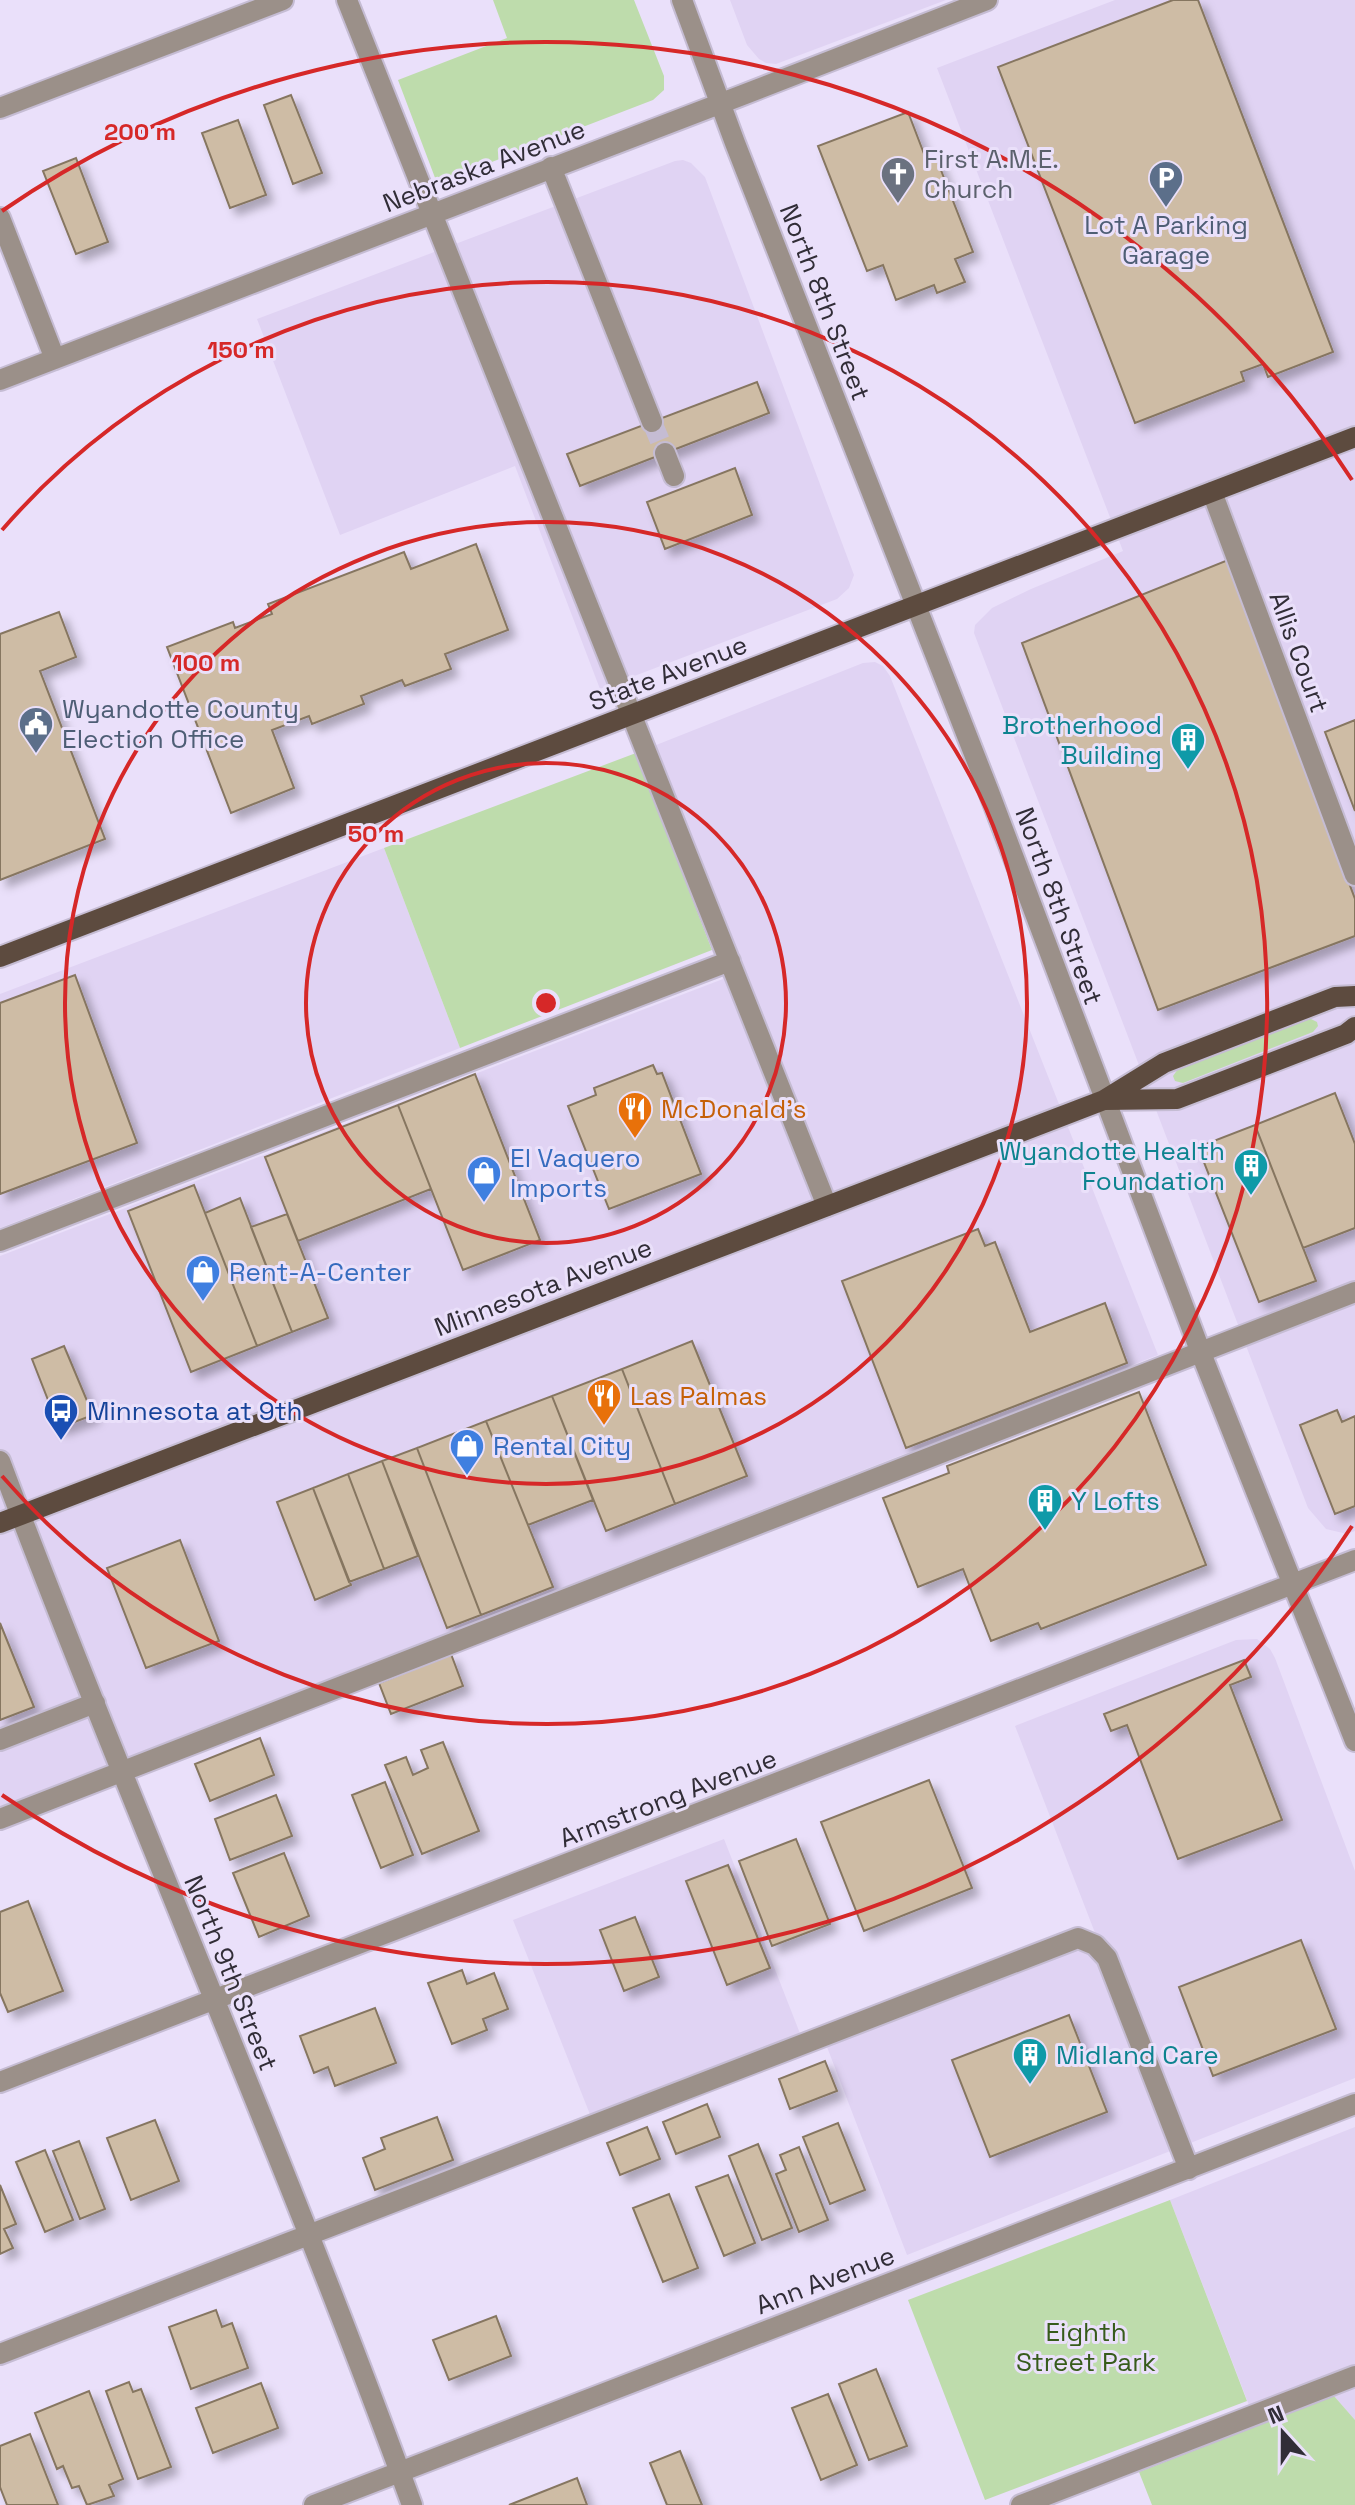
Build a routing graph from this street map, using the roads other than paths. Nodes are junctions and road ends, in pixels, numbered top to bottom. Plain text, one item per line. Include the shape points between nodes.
1 (283, 0) edge
2 (347, 0) edge
3 (987, 0) edge
4 (684, 1) edge
5 (720, 105) junction
6 (0, 108) edge
7 (551, 167) junction
8 (432, 213) junction
9 (0, 218) edge
10 (55, 359) junction
11 (0, 380) edge
12 (652, 422) tunnel mouth
13 (1355, 437) edge
14 (665, 453) tunnel mouth
15 (674, 476) dead end
16 (1212, 492) junction
17 (917, 607) junction
18 (632, 715) junction
19 (1355, 875) edge
20 (0, 957) edge
21 (730, 961) junction
22 (1355, 996) edge
23 (1355, 1027) edge
24 (1104, 1100) junction
25 (827, 1206) junction
26 (0, 1241) edge
27 (1355, 1292) edge
28 (1201, 1353) junction
29 (0, 1461) edge
30 (20, 1515) junction
31 (0, 1523) edge
32 (1355, 1560) edge
33 (1293, 1584) junction
34 (95, 1703) junction
35 (0, 1740) edge
36 (1355, 1741) edge
37 (124, 1771) junction
38 (0, 1819) edge
39 (213, 2001) junction
40 (0, 2082) edge
41 (1355, 2104) edge
42 (1189, 2169) junction
43 (310, 2236) junction
44 (0, 2354) edge
45 (1355, 2376) edge
46 (400, 2472) junction
47 (314, 2505) edge
48 (412, 2505) edge
49 (1021, 2505) edge

1 - 6 street
2 - 8 street
3 - 5 street, Nebraska Avenue
4 - 5 street, North 8th Street
5 - 7 street, Nebraska Avenue
5 - 17 street, North 8th Street
7 - 8 street, Nebraska Avenue
7 - 12 street
8 - 10 street, Nebraska Avenue
8 - 18 street
9 - 10 street
10 - 11 street, Nebraska Avenue
13 - 16 main road, State Avenue
14 - 15 street
16 - 17 main road, State Avenue
16 - 19 street, Allis Court
17 - 18 main road, State Avenue
17 - 24 street, North 8th Street
18 - 20 main road, State Avenue
18 - 21 street
21 - 25 street
21 - 26 street
22 - 24 main road, Minnesota Avenue via 1335,997 1164,1063
23 - 24 main road, Minnesota Avenue via 1177,1099
24 - 25 main road, Minnesota Avenue
24 - 28 street, North 8th Street
25 - 30 main road, Minnesota Avenue
27 - 28 street
28 - 33 street, North 8th Street
28 - 37 street
29 - 30 street, North 9th Street
30 - 31 main road, Minnesota Avenue
30 - 34 street, North 9th Street
32 - 33 street, Armstrong Avenue
33 - 36 street, North 8th Street
33 - 39 street, Armstrong Avenue
34 - 35 street
34 - 37 street, North 9th Street
37 - 38 street
37 - 39 street, North 9th Street
39 - 40 street, Armstrong Avenue
39 - 43 street, North 9th Street
41 - 42 street, Ann Avenue
42 - 43 street via 1107,1958 1078,1938
42 - 46 street, Ann Avenue
43 - 44 street
43 - 46 street, North 9th Street
45 - 49 street
46 - 47 street, Ann Avenue
46 - 48 street, North 9th Street

